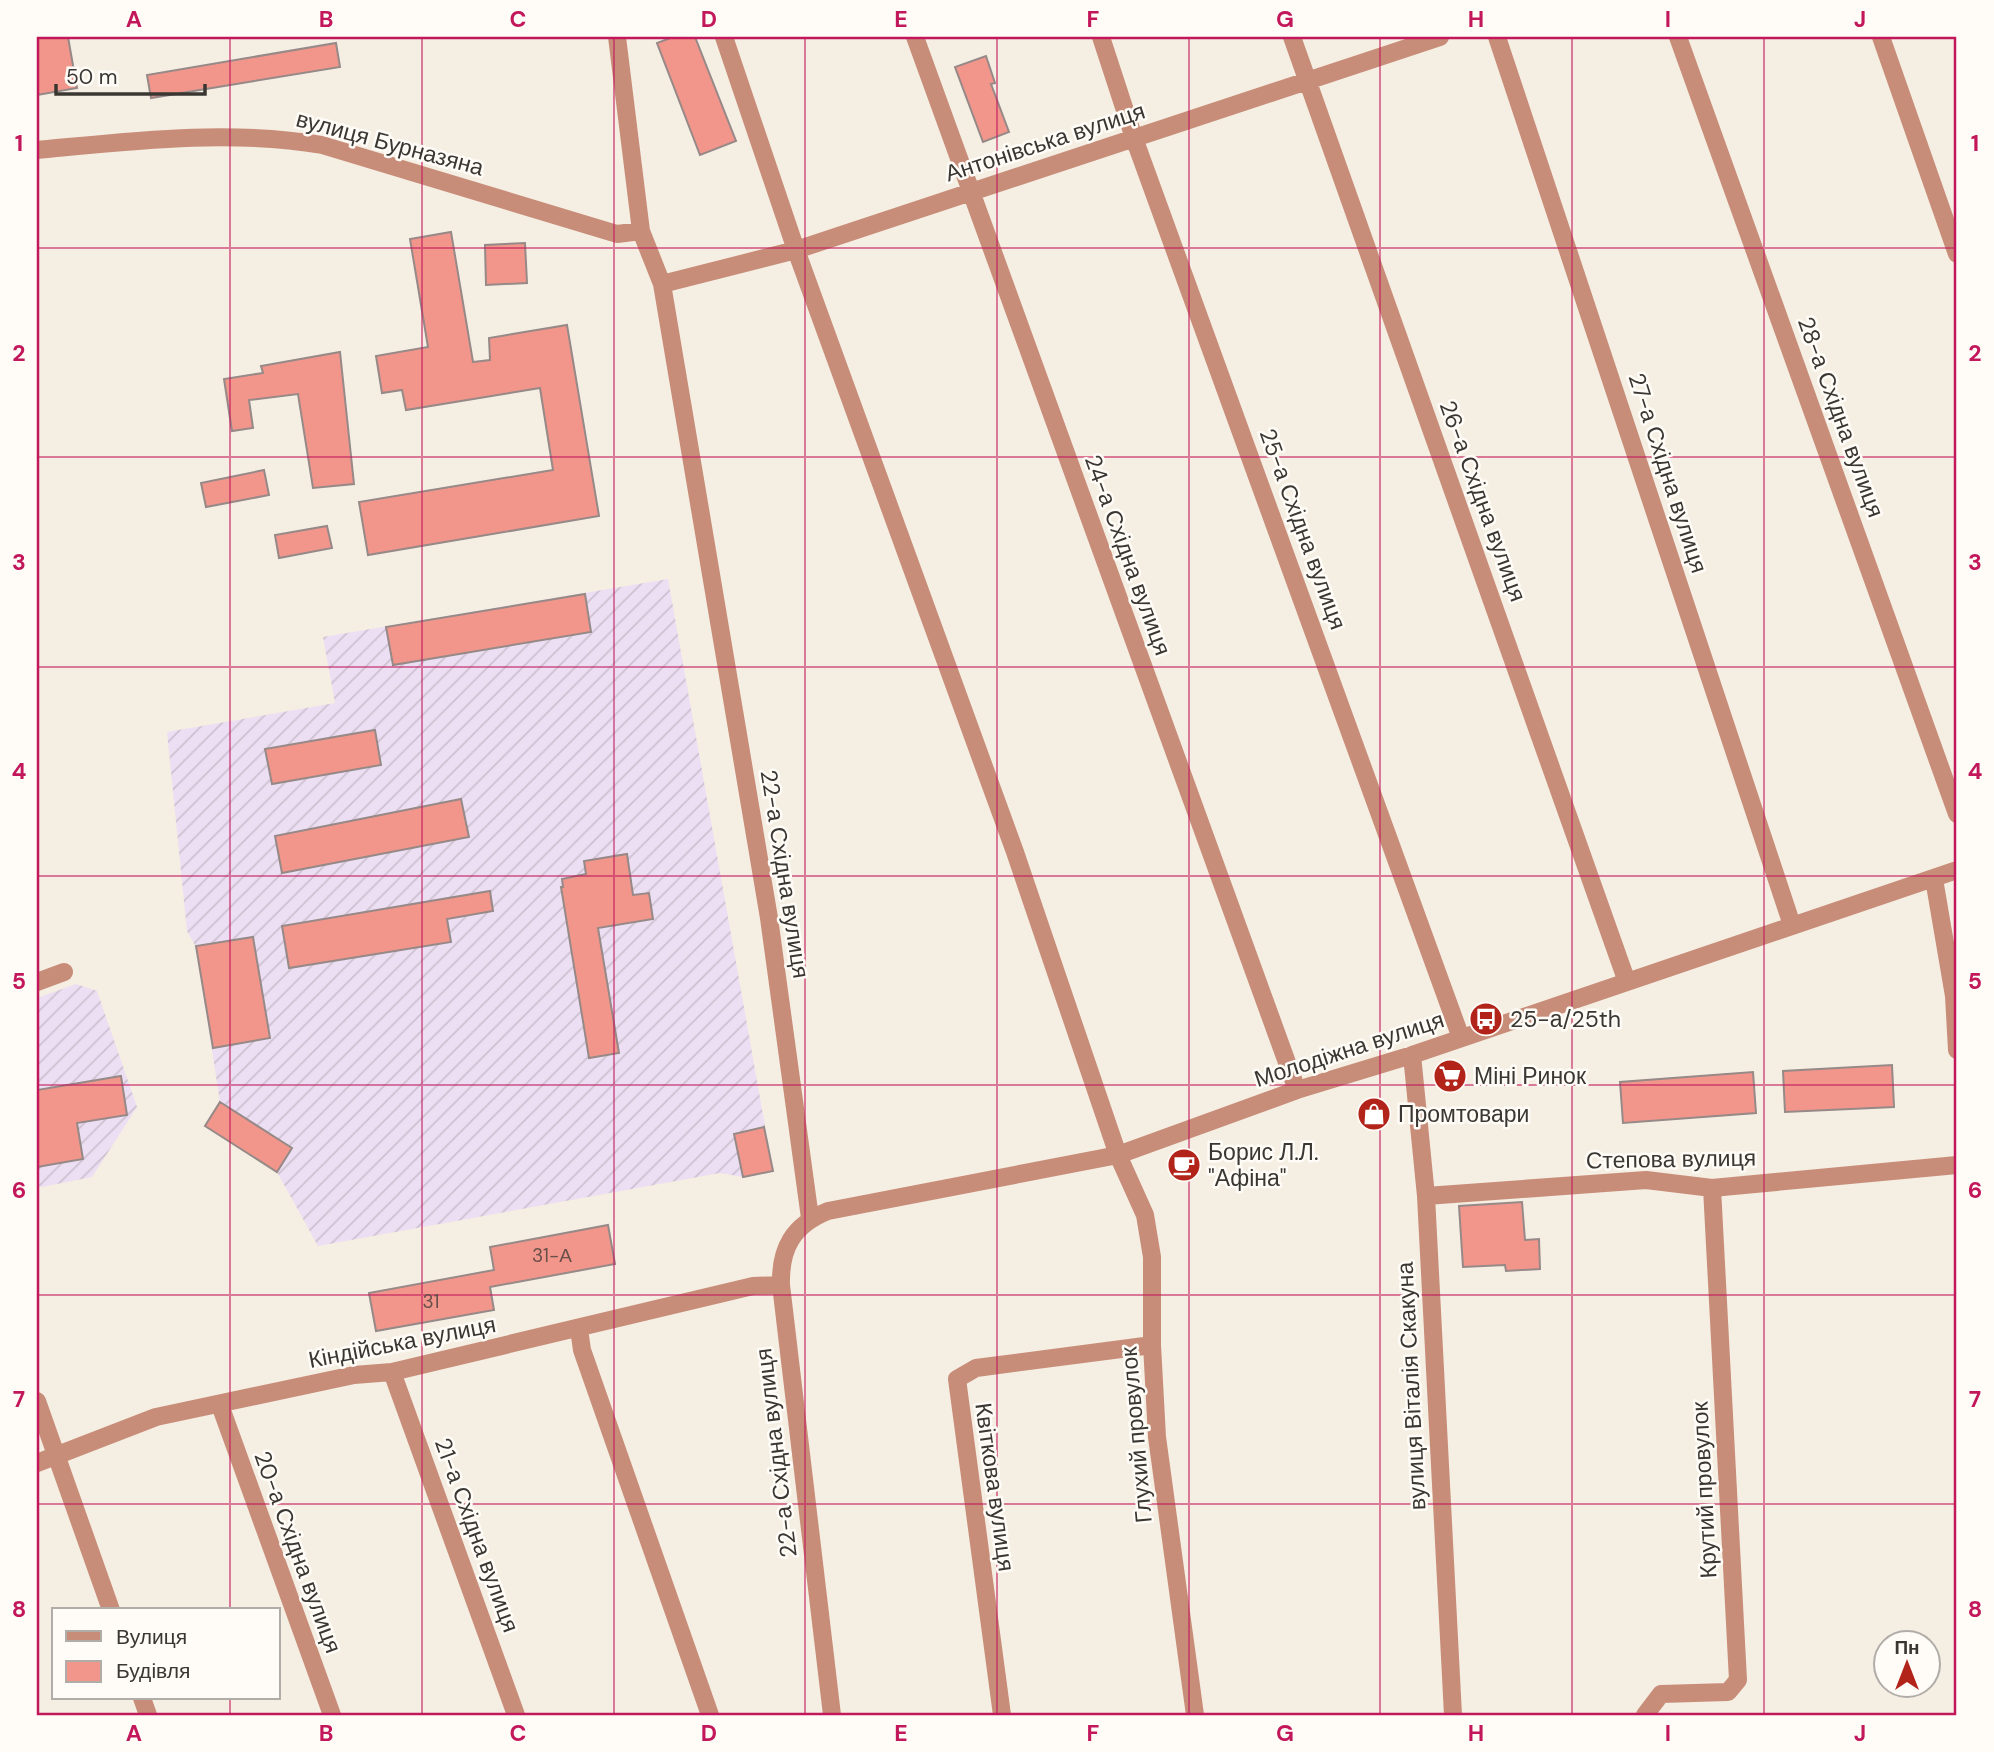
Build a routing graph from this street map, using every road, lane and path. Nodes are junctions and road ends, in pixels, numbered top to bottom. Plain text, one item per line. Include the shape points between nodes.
1 (617, 37) edge
2 (724, 37) edge
3 (915, 37) edge
4 (1101, 37) edge
5 (1292, 37) edge
6 (1440, 37) edge
7 (1497, 37) edge
8 (1678, 37) edge
9 (1881, 37) edge
10 (1308, 81) junction
11 (1134, 138) junction
12 (37, 150) edge
13 (970, 193) junction
14 (641, 231) junction
15 (796, 250) junction
16 (1957, 254) edge
17 (662, 284) junction
18 (1957, 814) edge
19 (1957, 870) edge
20 (1934, 879) junction
21 (1792, 925) junction
22 (64, 972) dead end
23 (37, 982) edge
24 (1627, 982) junction
25 (1461, 1038) junction
26 (1957, 1050) edge
27 (1412, 1055) junction
28 (1297, 1090) junction
29 (1118, 1155) junction
30 (1957, 1165) edge
31 (1712, 1188) junction
32 (1426, 1196) junction
33 (810, 1218) junction
34 (780, 1285) junction
35 (579, 1329) junction
36 (1152, 1345) junction
37 (392, 1372) junction
38 (37, 1401) edge
39 (220, 1405) junction
40 (55, 1455) junction
41 (37, 1463) edge
42 (110, 1608) edge
43 (332, 1715) edge
44 (516, 1715) edge
45 (710, 1715) edge
46 (831, 1715) edge
47 (1002, 1715) edge
48 (1195, 1715) edge
49 (1452, 1715) edge
50 (1645, 1715) edge

1 - 14 street, 22-а Східна вулиця
2 - 15 street, Глухий провулок
3 - 13 street, 24-а Східна вулиця
4 - 11 street, 25-а Східна вулиця
5 - 10 street, 26-а Східна вулиця
6 - 10 street, Антонівська вулиця
7 - 21 street, 27-а Східна вулиця
8 - 18 street, 28-а Східна вулиця
9 - 16 street
10 - 11 street, Антонівська вулиця
10 - 24 street, 26-а Східна вулиця
11 - 13 street, Антонівська вулиця
11 - 25 street, 25-а Східна вулиця
12 - 14 street, вулиця Бурназяна via 275,137 322,145 617,234
13 - 15 street, Антонівська вулиця
13 - 28 street, 24-а Східна вулиця
14 - 17 street, 22-а Східна вулиця
15 - 17 street, Антонівська вулиця
15 - 29 street, Глухий провулок via 1015,852
17 - 33 street, 22-а Східна вулиця via 769,918
19 - 20 street, Молодіжна вулиця
20 - 21 street, Молодіжна вулиця
20 - 26 street via 1954,996
21 - 24 street, Молодіжна вулиця
22 - 23 street
24 - 25 street, Молодіжна вулиця
25 - 27 street, Молодіжна вулиця
27 - 28 street, Молодіжна вулиця
27 - 32 street, вулиця Віталія Скакуна
28 - 29 street, Молодіжна вулиця
29 - 33 street, Молодіжна вулиця
29 - 36 street, Глухий провулок via 1150,1233
30 - 31 street, Степова вулиця
31 - 32 street, Степова вулиця via 1646,1180
31 - 50 street, Крутий провулок via 1738,1679 1728,1692 1661,1694
32 - 49 street, вулиця Віталія Скакуна
33 - 34 street, 22-а Східна вулиця via 797,1227 787,1244
34 - 35 street, Кіндійська вулиця via 753,1286
34 - 46 street, 22-а Східна вулиця
35 - 37 street, Кіндійська вулиця
35 - 45 street via 582,1350
36 - 47 street, Квіткова вулиця via 976,1368 957,1379
36 - 48 street, Глухий провулок via 1157,1437
37 - 39 street, Кіндійська вулиця via 354,1375
37 - 44 street, 21-а Східна вулиця
38 - 40 street
39 - 40 street, Кіндійська вулиця via 156,1417
39 - 43 street, 20-а Східна вулиця
40 - 41 street, Кіндійська вулиця
40 - 42 street

